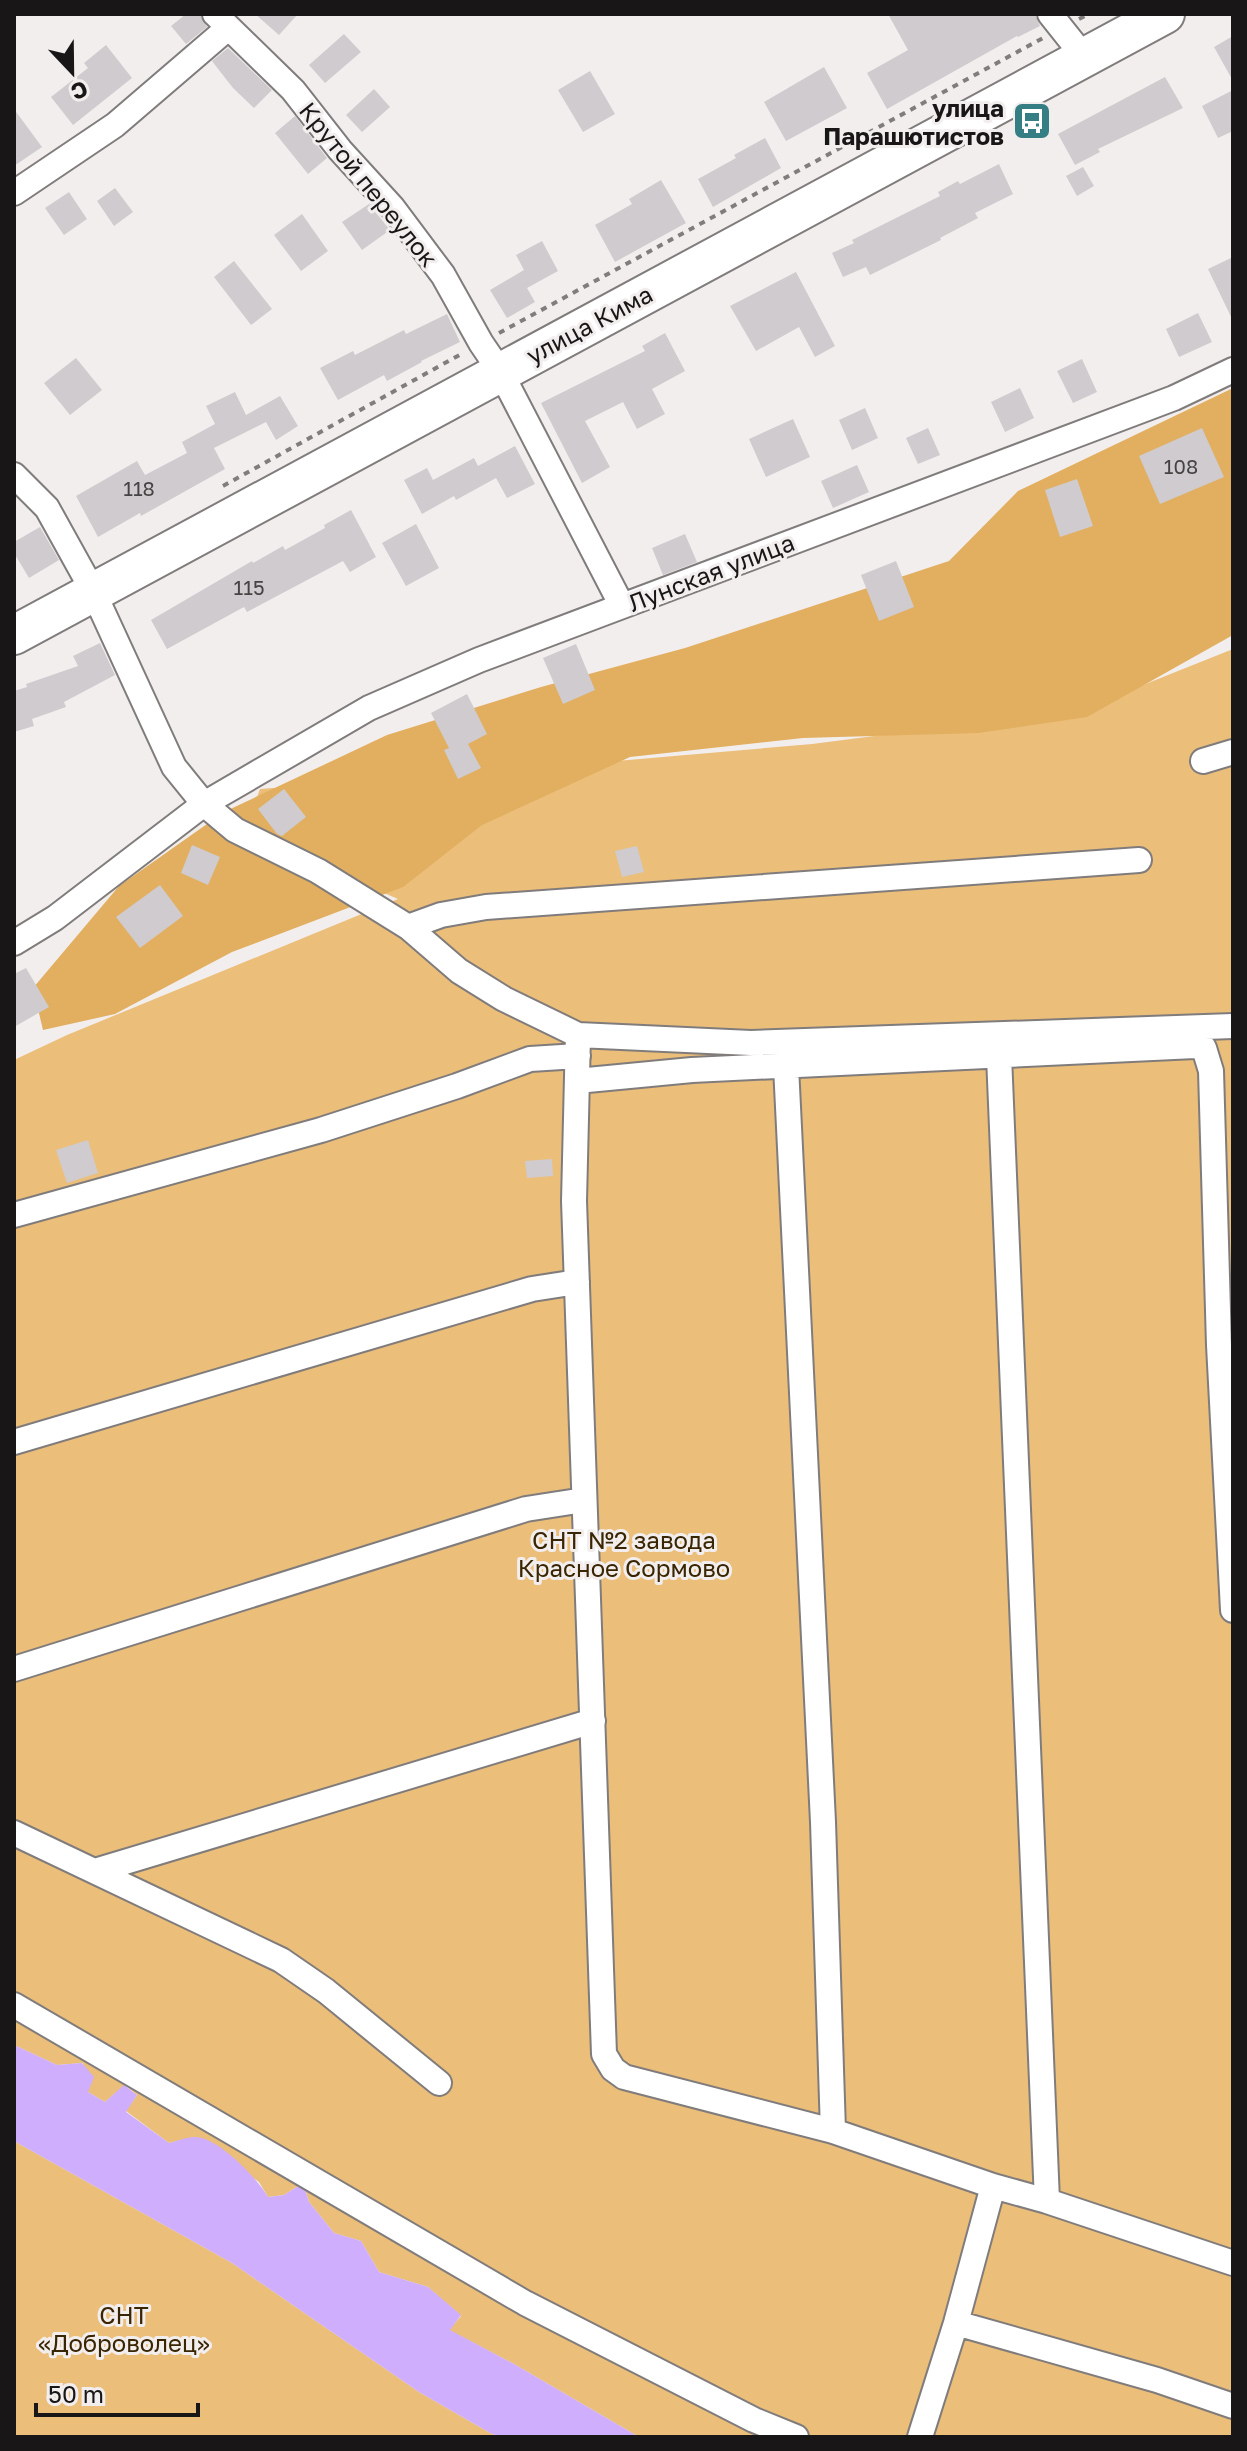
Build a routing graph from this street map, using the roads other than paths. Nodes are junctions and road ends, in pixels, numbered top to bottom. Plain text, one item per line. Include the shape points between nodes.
1 (1165, 14) edge
2 (222, 21) edge
3 (1055, 22) edge
4 (1085, 58) junction
5 (14, 193) edge
6 (491, 357) junction
7 (1233, 370) edge
8 (14, 475) edge
9 (93, 591) junction
10 (622, 606) junction
11 (14, 635) edge
12 (1233, 752) edge
13 (1203, 761) dead end
14 (204, 804) junction
15 (1139, 860) dead end
16 (408, 927) junction
17 (14, 943) edge
18 (1233, 1026) edge
19 (999, 1056) junction
20 (578, 1057) junction
21 (786, 1066) junction
22 (14, 1215) edge
23 (577, 1282) junction
24 (14, 1442) edge
25 (584, 1500) junction
26 (1233, 1610) edge
27 (14, 1669) edge
28 (593, 1721) junction
29 (14, 1833) edge
30 (95, 1871) junction
31 (14, 2005) edge
32 (439, 2083) dead end
33 (833, 2131) junction
34 (993, 2186) junction
35 (1047, 2201) junction
36 (1233, 2263) edge
37 (956, 2323) junction
38 (1233, 2406) edge
39 (796, 2437) edge
40 (920, 2437) edge

1 - 4 main road, улица Кима
2 - 5 street via 115,125
2 - 6 street, Крутой переулок via 293,90 392,207 443,275
3 - 4 street
4 - 6 main road, улица Кима
6 - 9 main road, улица Кима
6 - 10 street, Крутой переулок
7 - 10 street, Лунская улица via 1174,398
8 - 9 street via 47,508
9 - 11 main road, улица Кима
9 - 14 street via 174,767
10 - 14 street, Лунская улица via 369,708
12 - 13 street
14 - 16 street via 235,830 318,871
14 - 17 street, Лунская улица via 55,918
15 - 16 street via 486,907
16 - 20 street
18 - 20 street via 751,1043
19 - 21 street
19 - 26 street via 1195,1046 1204,1048 1209,1059
19 - 35 street
20 - 21 street via 692,1070
20 - 22 street via 530,1059 321,1130
20 - 23 street
21 - 33 street via 823,1806
23 - 24 street via 532,1289
23 - 25 street
25 - 27 street via 526,1509
25 - 28 street
28 - 30 street
28 - 33 street via 604,2054 624,2077
29 - 30 street
30 - 32 street via 281,1960
31 - 39 street via 525,2303
33 - 34 street
34 - 35 street
34 - 37 street
35 - 36 street
37 - 38 street
37 - 40 street

